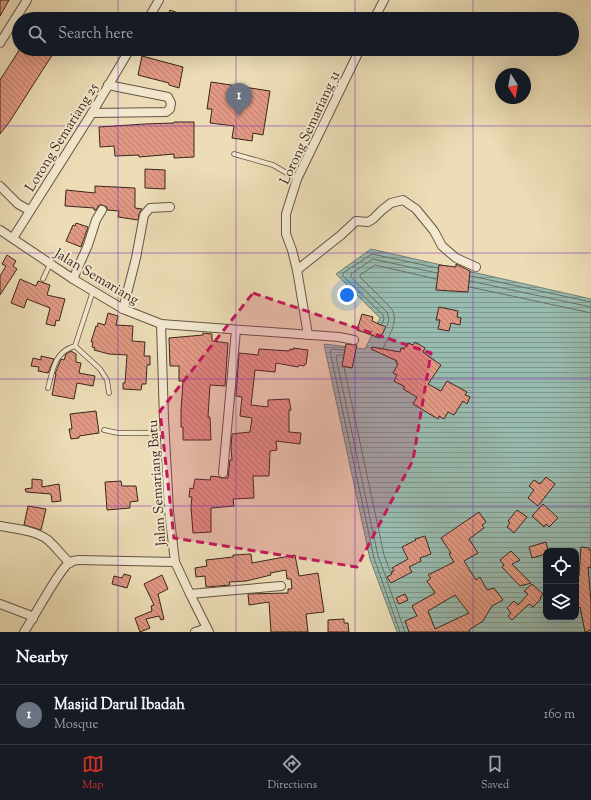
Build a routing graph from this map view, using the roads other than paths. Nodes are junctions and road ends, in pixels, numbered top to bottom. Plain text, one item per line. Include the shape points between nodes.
1 (27, 0) edge
2 (159, 0) edge
3 (384, 0) edge
4 (19, 12) edge
5 (152, 12) edge
6 (378, 12) edge
7 (12, 24) edge
8 (0, 43) edge
9 (126, 56) edge
10 (357, 56) edge
11 (108, 85) junction
12 (92, 113) junction
13 (234, 154) dead end
14 (297, 179) junction
15 (0, 186) edge
16 (170, 207) dead end
17 (29, 210) junction
18 (102, 210) dead end
19 (0, 230) edge
20 (13, 238) junction
21 (50, 263) junction
22 (476, 267) dead end
23 (297, 270) junction
24 (43, 278) dead end
25 (73, 279) junction
26 (93, 291) junction
27 (123, 310) junction
28 (161, 324) junction
29 (236, 330) junction
30 (308, 335) junction
31 (354, 340) dead end
32 (75, 346) junction
33 (48, 388) dead end
34 (109, 393) dead end
35 (104, 430) dead end
36 (164, 433) junction
37 (224, 473) dead end
38 (0, 526) edge
39 (175, 562) junction
40 (70, 563) junction
41 (281, 586) dead end
42 (190, 594) junction
43 (0, 604) edge
44 (33, 618) junction
45 (208, 630) edge
46 (24, 632) edge
47 (195, 632) edge

1 - 4 street
2 - 5 street
3 - 6 street
7 - 8 street
9 - 11 street, Lorong Semariang 25
10 - 14 street, Lorong Semariang 31
11 - 12 street, Lorong Semariang 25
11 - 12 street via 168,97 170,108 166,112
12 - 17 street, Lorong Semariang 25
13 - 14 lane via 273,165
14 - 23 street, Lorong Semariang 31 via 286,214 286,234
15 - 17 street via 18,204
16 - 27 street via 150,208 144,215
17 - 20 street, Lorong Semariang 25
18 - 25 street
19 - 20 street, Jalan Semariang
20 - 21 street, Jalan Semariang
21 - 24 lane
21 - 25 street, Jalan Semariang
22 - 23 street via 456,258 442,246 434,231 416,209 403,200 390,203 373,220 356,221
23 - 30 street, Lorong Semariang 31
25 - 26 street, Jalan Semariang
26 - 27 street, Jalan Semariang
26 - 32 lane
27 - 28 street, Jalan Semariang
28 - 29 street, Jalan Semariang
28 - 36 street, Jalan Semariang Batu
29 - 30 street, Jalan Semariang
29 - 37 street
30 - 31 street, Jalan Semariang
32 - 33 lane via 58,356
32 - 34 lane via 100,369
35 - 36 lane via 118,433
36 - 39 street, Jalan Semariang Batu
38 - 40 street via 41,536
39 - 40 street via 79,560
39 - 42 street, Jalan Semariang Batu
40 - 44 street via 60,573
41 - 42 street
42 - 45 street, Jalan Semariang Batu
43 - 44 street via 29,614
44 - 46 street
45 - 47 street

